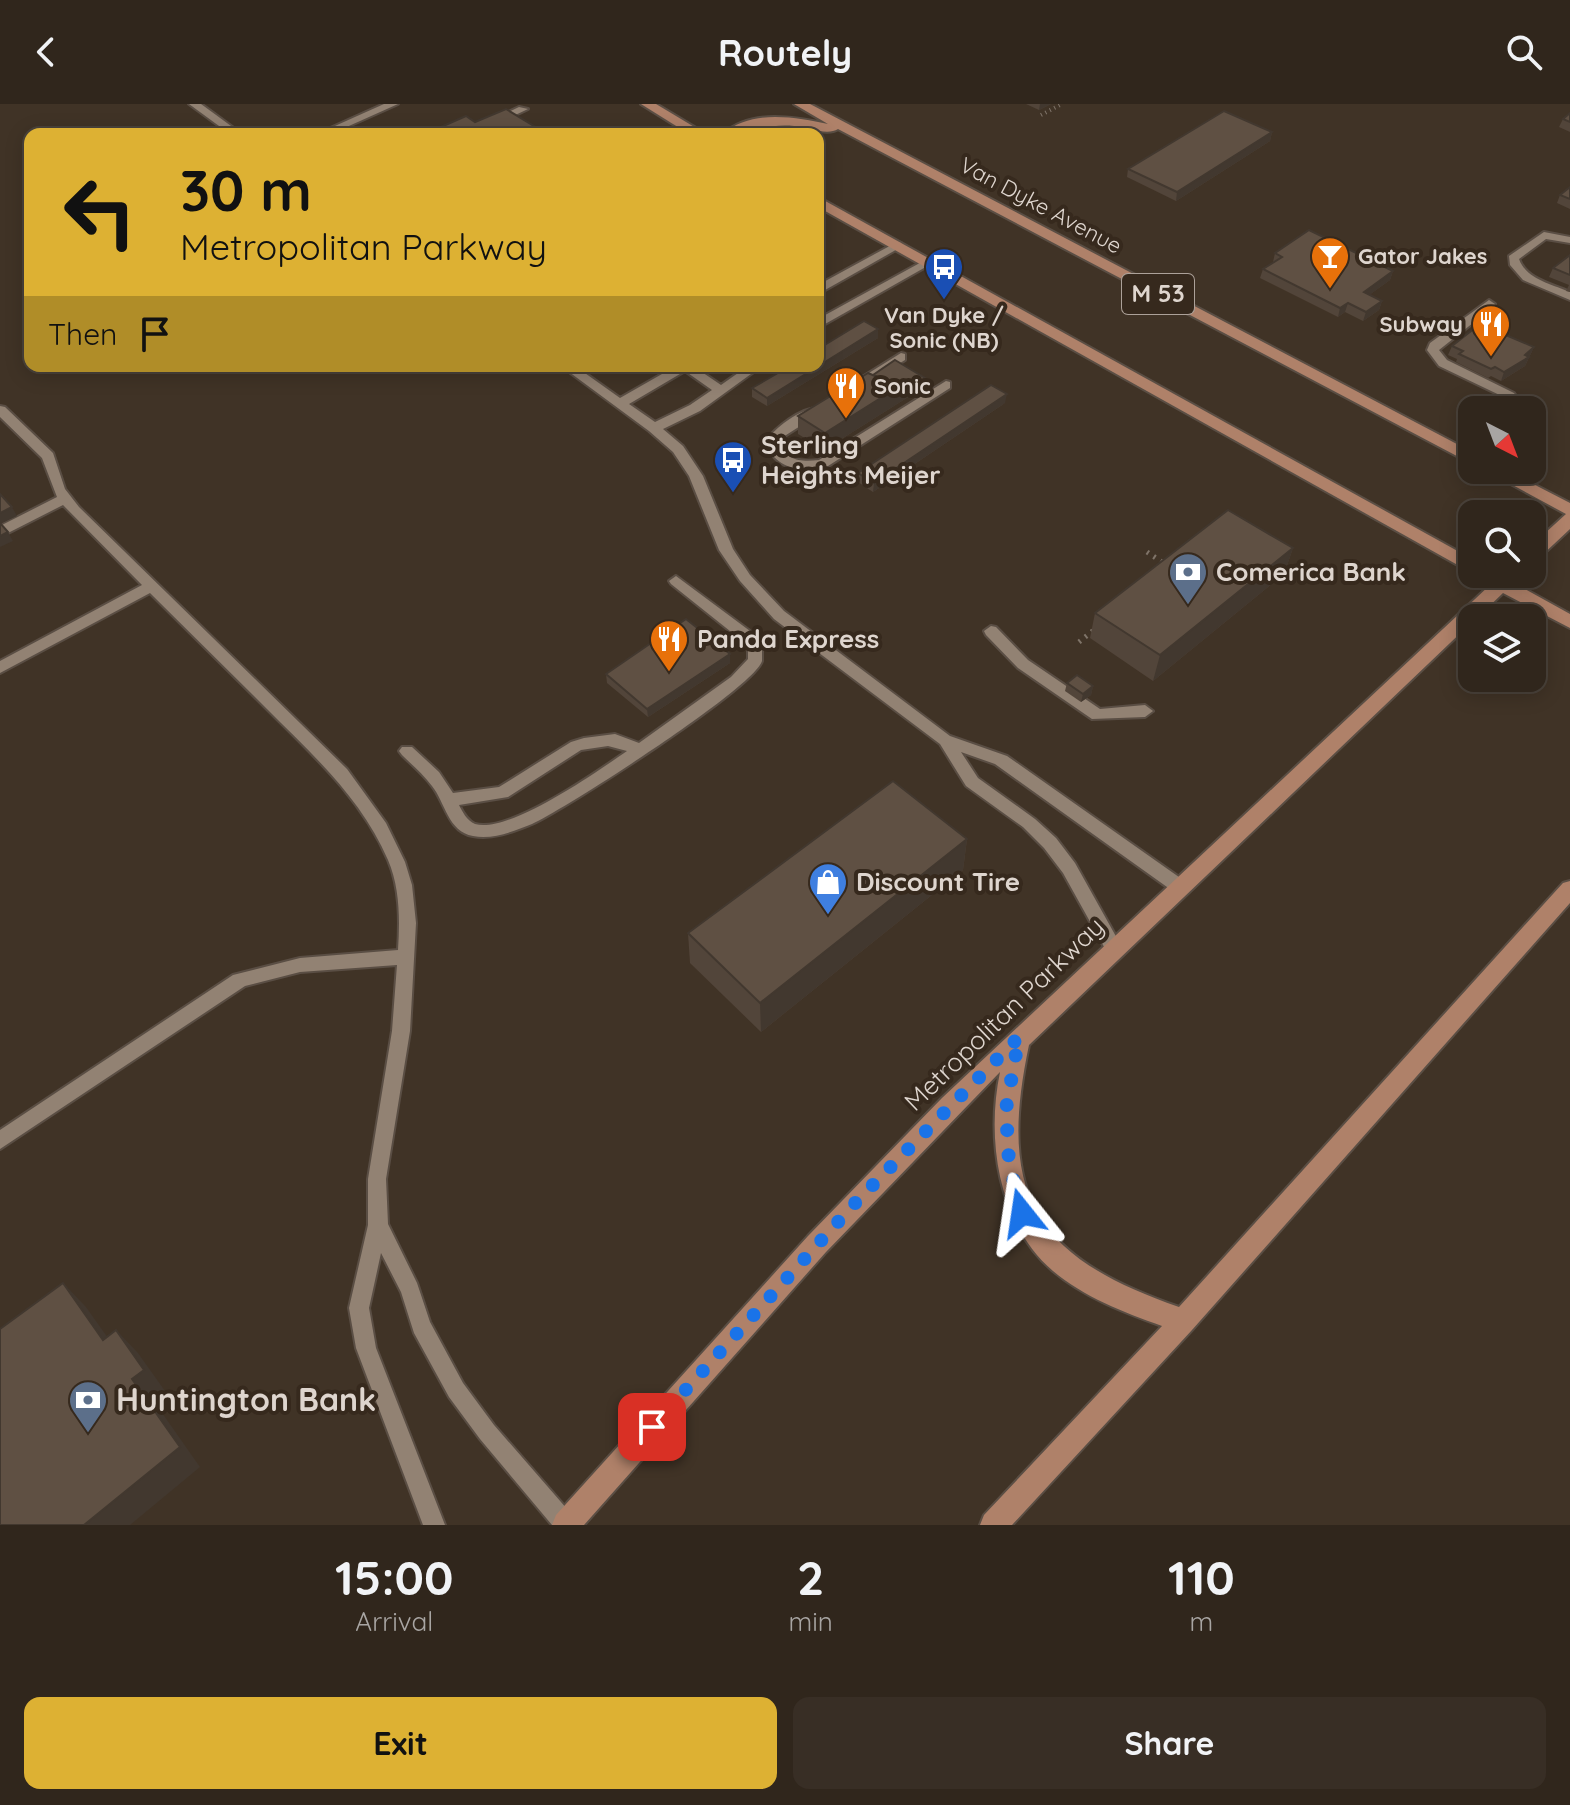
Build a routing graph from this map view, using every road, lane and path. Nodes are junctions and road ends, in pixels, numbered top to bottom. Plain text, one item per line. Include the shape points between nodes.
1 (194, 104) edge
2 (393, 104) edge
3 (647, 104) edge
4 (800, 104) edge
5 (1062, 104) edge
6 (523, 109) dead end
7 (1041, 115) dead end
8 (228, 128) edge
9 (336, 128) edge
10 (480, 128) edge
11 (689, 128) edge
12 (743, 128) edge
13 (821, 128) edge
14 (824, 129) edge
15 (863, 137) junction
16 (824, 204) edge
17 (1570, 240) edge
18 (897, 245) junction
19 (927, 262) junction
20 (824, 287) edge
21 (1570, 296) edge
22 (1489, 304) dead end
23 (824, 321) edge
24 (901, 357) dead end
25 (576, 372) edge
26 (675, 372) edge
27 (694, 372) edge
28 (747, 372) edge
29 (946, 385) dead end
30 (720, 390) junction
31 (837, 396) edge
32 (1510, 396) dead end
33 (621, 403) junction
34 (825, 404) edge
35 (0, 410) edge
36 (654, 428) junction
37 (1458, 452) edge
38 (1520, 484) edge
39 (64, 499) junction
40 (1570, 510) edge
41 (1570, 519) edge
42 (3, 530) edge
43 (1546, 542) edge
44 (1147, 552) dead end
45 (1458, 559) edge
46 (1173, 569) edge
47 (676, 581) dead end
48 (151, 586) junction
49 (1496, 588) edge
50 (1519, 588) edge
51 (1106, 620) edge
52 (1570, 622) edge
53 (991, 631) dead end
54 (1079, 642) dead end
55 (0, 668) edge
56 (1145, 711) dead end
57 (945, 740) junction
58 (637, 750) junction
59 (407, 751) dead end
60 (448, 800) junction
61 (1180, 887) junction
62 (1570, 889) edge
63 (1114, 949) junction
64 (406, 957) junction
65 (1019, 1037) junction
66 (0, 1140) edge
67 (378, 1225) junction
68 (1183, 1321) junction
69 (434, 1525) edge
70 (566, 1525) edge
71 (994, 1525) edge

1 - 8 lane
2 - 9 lane
3 - 11 main road
4 - 15 main road, Van Dyke Avenue / M 53
5 - 7 path
6 - 10 lane
12 - 13 main road via 784,120
14 - 15 main road
15 - 37 main road, Van Dyke Avenue / M 53
16 - 18 main road
17 - 21 lane via 1544,235 1513,258 1523,274
18 - 19 main road
18 - 20 lane
19 - 23 lane
19 - 45 main road
22 - 32 lane via 1433,350 1443,363
24 - 31 lane
25 - 33 lane
26 - 33 lane
27 - 30 lane
28 - 30 lane
29 - 34 lane via 823,463 811,467 785,461 772,442
30 - 36 lane
33 - 36 lane
35 - 39 lane via 48,456
36 - 57 lane via 687,462 726,550 761,597 799,632
38 - 40 main road
39 - 42 lane
39 - 48 lane
41 - 43 main road
44 - 46 path
47 - 58 lane via 745,635 755,649 755,661 736,681
48 - 55 lane
48 - 64 lane via 341,773 367,807 390,845 404,885
49 - 61 main road, Metropolitan Parkway
50 - 52 main road
51 - 54 path
53 - 56 lane via 1023,664 1097,715
57 - 61 lane via 1001,760
57 - 63 lane via 972,782 1050,843
58 - 60 lane via 616,740 590,742 502,793
58 - 60 lane via 553,807 496,831 472,830
59 - 60 lane
61 - 63 main road, Metropolitan Parkway
62 - 68 main road
63 - 65 main road, Metropolitan Parkway
64 - 66 lane via 306,964 239,980
64 - 67 lane via 401,1031 377,1179
65 - 68 main road via 1006,1109 1009,1163 1022,1213 1046,1251 1081,1279 1117,1299
65 - 70 main road, Metropolitan Parkway via 827,1234
67 - 69 lane via 359,1308 366,1348
67 - 70 lane via 421,1326 456,1390
68 - 71 main road

